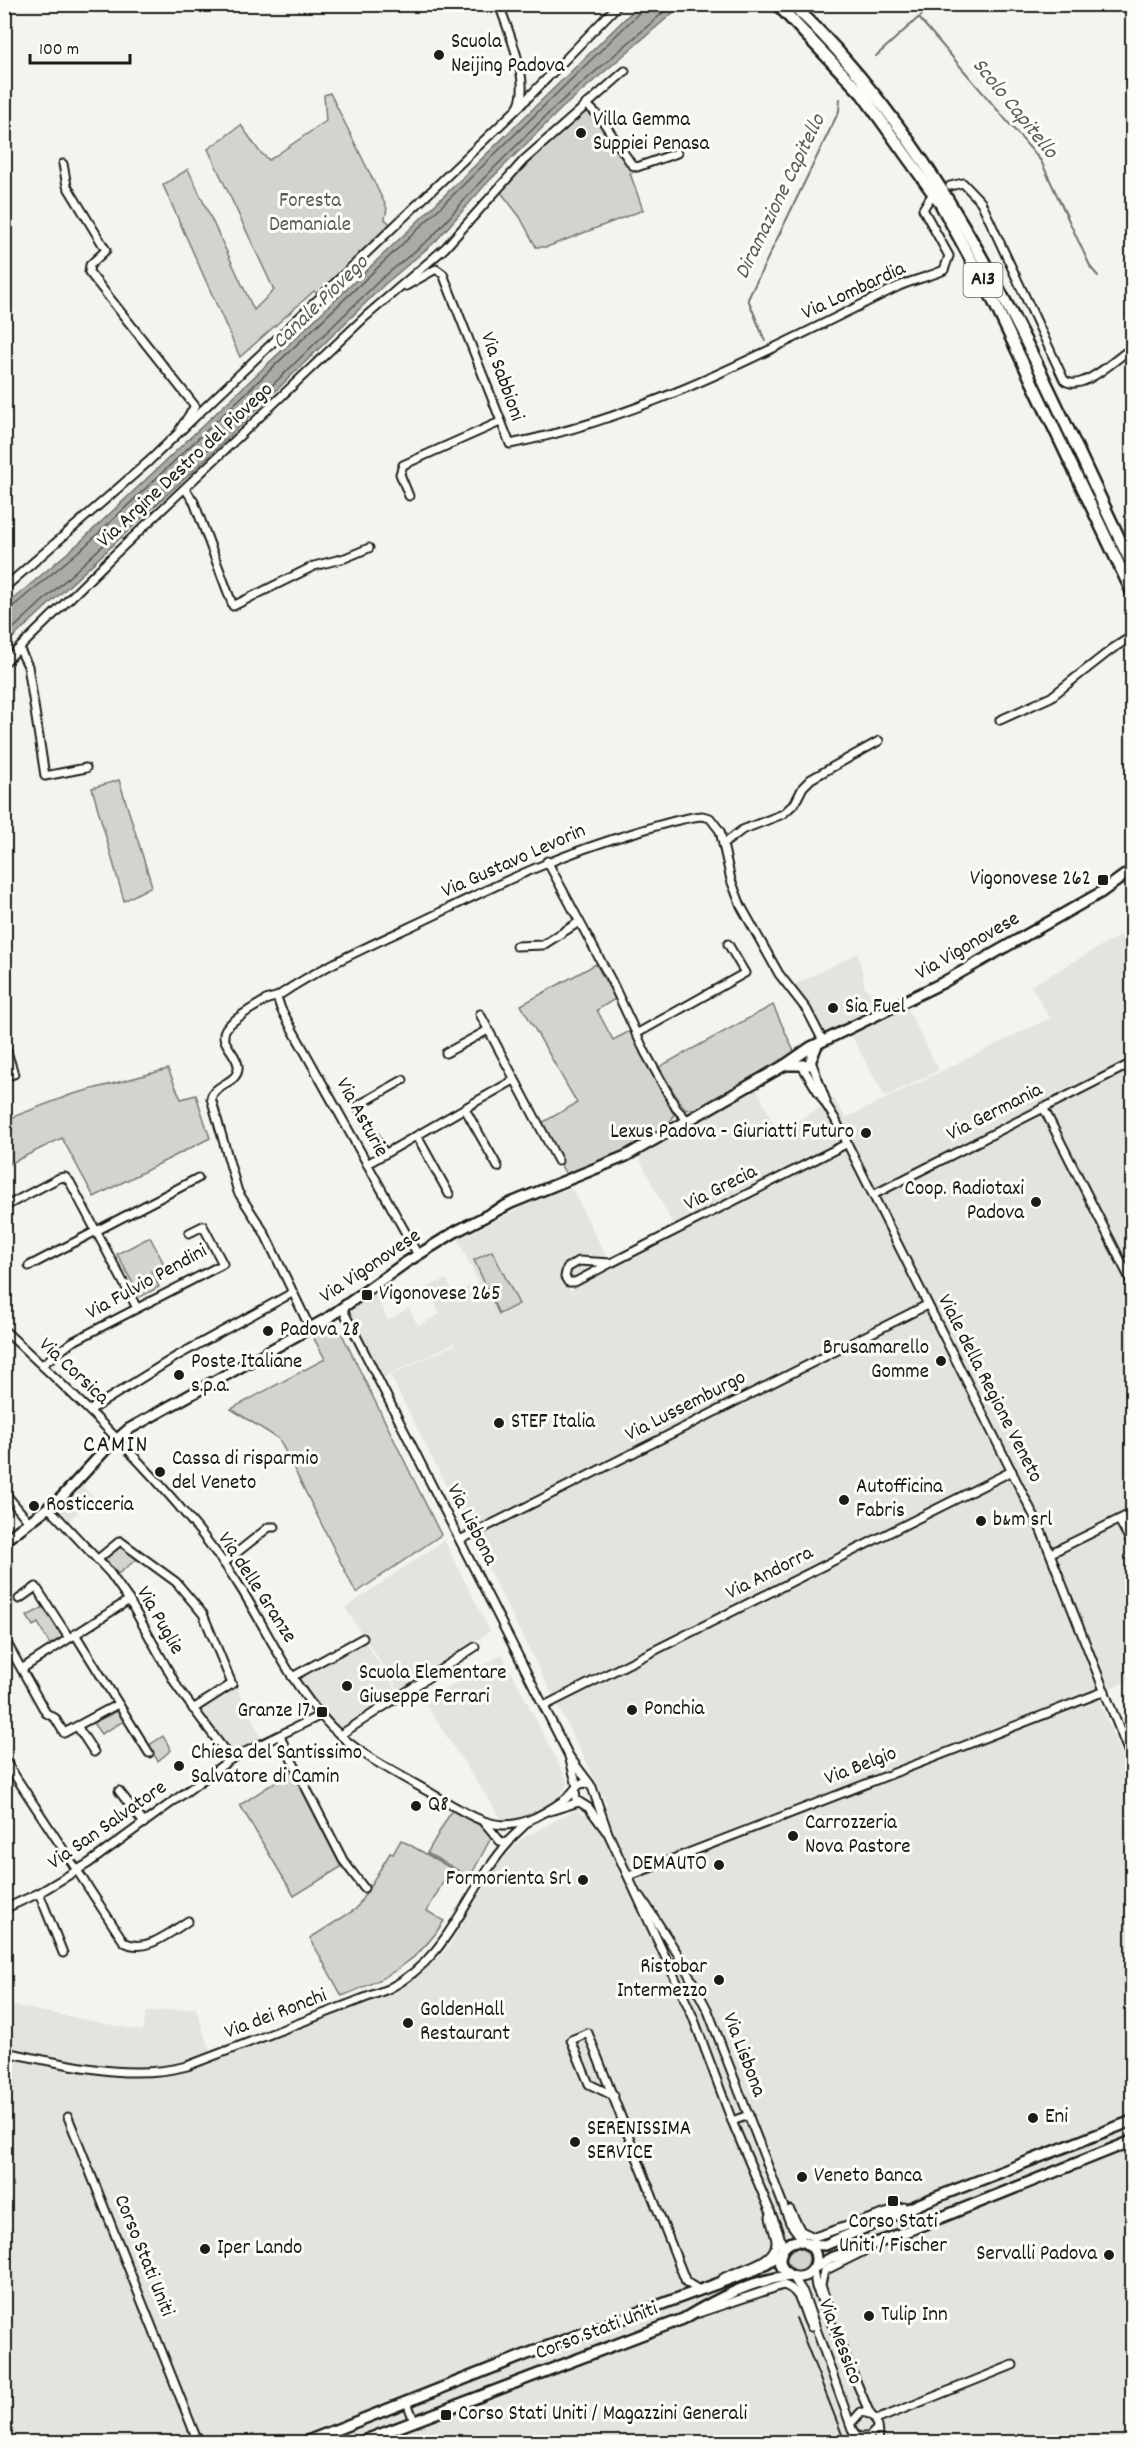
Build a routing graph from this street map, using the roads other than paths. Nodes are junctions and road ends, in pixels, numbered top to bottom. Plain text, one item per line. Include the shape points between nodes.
1 (498, 4) edge
2 (619, 4) edge
3 (777, 4) edge
4 (792, 4) edge
5 (625, 71) dead end
6 (586, 104) junction
7 (514, 110) junction
8 (677, 153) dead end
9 (63, 164) dead end
10 (950, 186) dead end
11 (930, 198) dead end
12 (404, 284) junction
13 (1132, 348) edge
14 (704, 379) joint
15 (500, 422) junction
16 (178, 434) junction
17 (186, 490) junction
18 (409, 496) dead end
19 (369, 548) dead end
20 (1132, 564) edge
21 (4, 588) edge
22 (1132, 592) edge
23 (1132, 640) edge
24 (20, 650) junction
25 (4, 663) edge
26 (1000, 720) dead end
27 (879, 741) dead end
28 (86, 768) dead end
29 (725, 843) junction
30 (547, 861) junction
31 (1132, 870) edge
32 (579, 922) junction
33 (728, 944) dead end
34 (516, 946) dead end
35 (277, 997) junction
36 (480, 1014) dead end
37 (488, 1030) junction
38 (636, 1034) junction
39 (4, 1042) edge
40 (820, 1043) junction
41 (446, 1053) dead end
42 (804, 1059) junction
43 (1132, 1062) edge
44 (4, 1077) edge
45 (403, 1080) dead end
46 (514, 1080) junction
47 (1043, 1107) junction
48 (465, 1109) junction
49 (684, 1123) junction
50 (417, 1136) junction
51 (846, 1144) junction
52 (385, 1154) junction
53 (558, 1161) dead end
54 (367, 1164) junction
55 (498, 1167) dead end
56 (198, 1178) dead end
57 (449, 1194) dead end
58 (873, 1195) junction
59 (4, 1207) edge
60 (96, 1231) junction
61 (189, 1233) dead end
62 (418, 1255) junction
63 (610, 1263) junction
64 (29, 1266) dead end
65 (1132, 1284) edge
66 (292, 1293) junction
67 (927, 1305) junction
68 (137, 1308) junction
69 (342, 1308) junction
70 (310, 1328) junction
71 (4, 1330) edge
72 (42, 1365) junction
73 (90, 1410) junction
74 (118, 1438) junction
75 (1012, 1472) junction
76 (4, 1492) edge
77 (49, 1508) junction
78 (1132, 1513) edge
79 (1119, 1520) junction
80 (29, 1522) junction
81 (275, 1527) dead end
82 (460, 1539) junction
83 (4, 1541) edge
84 (1132, 1544) edge
85 (1051, 1553) junction
86 (98, 1559) junction
87 (224, 1563) junction
88 (19, 1599) dead end
89 (129, 1600) junction
90 (72, 1636) junction
91 (4, 1638) edge
92 (363, 1638) dead end
93 (475, 1647) dead end
94 (23, 1668) junction
95 (292, 1677) junction
96 (1106, 1691) junction
97 (118, 1704) junction
98 (544, 1706) junction
99 (193, 1709) junction
100 (321, 1715) junction
101 (77, 1726) junction
102 (340, 1735) junction
103 (280, 1737) junction
104 (94, 1752) dead end
105 (149, 1753) dead end
106 (569, 1756) junction
107 (4, 1759) edge
108 (231, 1759) junction
109 (1132, 1761) edge
110 (590, 1785) junction
111 (576, 1788) junction
112 (122, 1790) dead end
113 (594, 1793) junction
114 (581, 1803) junction
115 (547, 1812) junction
116 (483, 1821) junction
117 (529, 1821) junction
118 (144, 1823) junction
119 (505, 1826) junction
120 (608, 1833) junction
121 (496, 1837) junction
122 (511, 1840) junction
123 (494, 1858) junction
124 (78, 1870) junction
125 (629, 1876) junction
126 (364, 1887) dead end
127 (634, 1888) junction
128 (39, 1893) junction
129 (4, 1909) edge
130 (188, 1921) dead end
131 (63, 1953) dead end
132 (708, 2011) junction
133 (693, 2017) junction
134 (4, 2052) edge
135 (614, 2096) junction
136 (749, 2115) junction
137 (68, 2116) dead end
138 (732, 2121) junction
139 (1132, 2121) edge
140 (1132, 2141) edge
141 (771, 2173) junction
142 (929, 2200) junction
143 (768, 2211) junction
144 (885, 2240) junction
145 (806, 2243) junction
146 (781, 2253) junction
147 (814, 2268) junction
148 (792, 2276) junction
149 (686, 2282) junction
150 (703, 2289) junction
151 (680, 2297) junction
152 (683, 2319) junction
153 (835, 2332) junction
154 (820, 2341) junction
155 (1013, 2365) dead end
156 (407, 2402) junction
157 (870, 2414) junction
158 (876, 2420) junction
159 (414, 2421) junction
160 (852, 2422) junction
161 (877, 2429) junction
162 (860, 2439) edge
163 (198, 2442) edge
164 (305, 2442) edge
165 (360, 2442) edge
166 (879, 2442) edge

1 - 7 street via 522,81 523,96
2 - 7 street
3 - 22 highway, A13 via 862,94 940,203 992,298
4 - 20 highway, A13 via 879,97 950,200 981,252
5 - 6 street, Via Argine Destro del Piovego
6 - 8 street via 600,117 632,165 637,167
6 - 12 street, Via Argine Destro del Piovego via 524,160 445,248
7 - 16 street
9 - 16 street via 66,186 105,250 90,265 89,272 195,406
10 - 13 street via 963,183 981,202 1068,384 1082,384
11 - 14 street, Via Lombardia via 923,209 949,256 944,270 897,287
12 - 15 street, Via Sabbioni via 436,269 443,274
12 - 17 street, Via Argine Destro del Piovego
14 - 15 street, Via Sabbioni via 604,420 527,441 510,444
15 - 18 street via 403,465 400,474
16 - 21 street
17 - 19 street via 233,606 314,566
17 - 24 street, Via Argine Destro del Piovego via 114,555
23 - 26 street via 1112,649 1051,697
24 - 25 street, Via Argine Destro del Piovego
24 - 28 street via 28,666 45,776
27 - 29 street via 811,779 783,814 742,830
29 - 30 street, Via Gustavo Levorin via 713,820 696,816
29 - 40 street, Via Gustavo Levorin via 731,880 741,906 779,974 807,1010
30 - 32 street
30 - 35 street, Via Gustavo Levorin via 343,956
31 - 40 main road, Via Vigonovese via 1101,893 919,996
32 - 34 street via 543,945
32 - 38 street
33 - 38 street via 745,973
35 - 54 street, Via Asturie
35 - 66 street, Via Gustavo Levorin via 266,999 227,1027 225,1041 238,1070 212,1095 238,1192 264,1232
36 - 37 street
37 - 41 street
37 - 46 street
38 - 49 street
39 - 44 street via 14,1074
40 - 42 main road, Via Vigonovese
42 - 49 main road, Via Vigonovese via 785,1065
42 - 51 street, Viale della Regione Veneto
43 - 47 street, Via Germania
45 - 52 street via 357,1106
46 - 48 street
46 - 53 street
47 - 58 street, Via Germania
47 - 65 street
48 - 50 street
48 - 55 street
49 - 62 main road, Via Vigonovese via 612,1163 511,1203
50 - 52 street
50 - 57 street
51 - 58 street, Viale della Regione Veneto
51 - 63 street, Via Grecia
52 - 54 street
54 - 62 street, Via Asturie
56 - 60 street
58 - 67 street, Viale della Regione Veneto
59 - 60 street via 65,1178
60 - 64 street
60 - 68 street
61 - 68 street, Via Fulvio Pendini via 203,1226 223,1264
62 - 69 main road, Via Vigonovese
63 - 63 street, Via Grecia via 579,1261 567,1268 565,1277 568,1282 575,1282
66 - 70 street
66 - 73 street via 177,1356
67 - 75 street, Viale della Regione Veneto
67 - 82 street, Via Lussemburgo
68 - 72 street, Via Fulvio Pendini via 61,1348
69 - 70 main road, Via Vigonovese
69 - 82 street, Via Lisbona
70 - 74 main road, Via Vigonovese via 166,1407
71 - 72 street, Via Corsica
72 - 73 street, Via Corsica
73 - 74 street, Via Corsica
74 - 77 main road, Via Vigonovese
74 - 87 street, Via delle Granze via 167,1491
75 - 85 street, Viale della Regione Veneto
75 - 98 street, Via Andorra
76 - 80 street
77 - 80 main road, Via Vigonovese
77 - 86 street, Via Puglie
78 - 79 street
79 - 84 street
79 - 85 street
80 - 83 main road, Via Vigonovese
81 - 87 street via 269,1527
82 - 98 street, Via Lisbona
85 - 96 street, Viale della Regione Veneto
86 - 89 street, Via Puglie
86 - 99 street via 120,1541 176,1582 203,1614 232,1683
87 - 95 street, Via delle Granze
88 - 90 street via 36,1587
89 - 90 street
89 - 99 street, Via Puglie
90 - 94 street
90 - 97 street
91 - 94 street
92 - 95 street, Via delle Granze
93 - 102 street
94 - 101 street via 46,1713 55,1718 64,1733
95 - 100 street, Via delle Granze
96 - 109 street, Viale della Regione Veneto
96 - 125 street, Via Belgio
97 - 101 street
97 - 105 street
98 - 106 street, Via Lisbona
99 - 108 street, Via Puglie
100 - 102 street, Via delle Granze
100 - 103 street, Via San Salvatore
101 - 104 street
102 - 116 street, Via delle Granze via 369,1756
103 - 108 street, Via San Salvatore
103 - 126 street via 343,1860
106 - 110 street, Via Lisbona
106 - 111 street, Via Lisbona
107 - 124 street
108 - 118 street, Via San Salvatore
110 - 111 street via 583,1783
110 - 113 street, Via Lisbona
111 - 114 street, Via Lisbona via 574,1797
111 - 115 street, Via delle Granze
112 - 118 street
113 - 114 street via 591,1801
113 - 120 street, Via Lisbona
114 - 115 street, Via delle Granze
114 - 120 street, Via Lisbona
115 - 117 street, Via delle Granze
116 - 119 street, Via delle Granze
116 - 121 street, Via delle Granze
117 - 119 street, Via delle Granze
117 - 122 street, Via delle Granze
118 - 124 street, Via San Salvatore
119 - 121 street
119 - 122 street via 513,1832
120 - 125 street, Via Lisbona
121 - 122 street via 503,1843
121 - 123 street, Via dei Ronchi
122 - 123 street, Via dei Ronchi
123 - 134 street, Via dei Ronchi via 445,1940 426,1964 403,1982 351,2004 165,2072 124,2073
124 - 128 street, Via San Salvatore
124 - 130 street via 129,1946 146,1945
125 - 127 street, Via Lisbona
127 - 132 street, Via Lisbona via 679,1956
127 - 133 street, Via Lisbona
128 - 129 street, Via San Salvatore
128 - 131 street, Via San Salvatore
132 - 133 street
132 - 136 street, Via Lisbona
133 - 138 street, Via Lisbona
135 - 135 street via 588,2033 571,2040 589,2084
135 - 149 street
136 - 138 street
136 - 141 street, Via Lisbona
137 - 163 street, Corso Stati Uniti
138 - 143 street, Via Lisbona
139 - 142 main road
140 - 144 main road
141 - 142 street via 798,2227 814,2237
141 - 145 street, Via Lisbona via 793,2229
142 - 145 main road via 825,2246
143 - 146 street, Via Lisbona via 779,2234
143 - 150 street via 776,2241 773,2252 765,2260
144 - 147 main road via 859,2247
144 - 153 street via 824,2271 821,2285
145 - 146 main road via 791,2243
145 - 147 main road via 816,2256
146 - 148 main road via 782,2267
146 - 150 main road, Corso Stati Uniti via 767,2265
147 - 148 main road via 804,2276
147 - 153 street, Via Messico via 816,2288
148 - 152 main road, Corso Stati Uniti via 763,2281
148 - 154 street, Via Messico via 799,2283
149 - 150 street
149 - 151 street, Corso Stati Uniti
150 - 151 main road, Corso Stati Uniti
151 - 156 main road, Corso Stati Uniti
152 - 154 street via 783,2285 798,2294
152 - 159 main road, Corso Stati Uniti
153 - 157 street, Via Messico
154 - 160 street, Via Messico
155 - 158 street
156 - 159 street
156 - 164 main road, Corso Stati Uniti
157 - 158 street, Via Messico
157 - 160 street, Via Messico via 861,2412
158 - 161 street
159 - 165 main road, Corso Stati Uniti
160 - 162 street, Via Messico
161 - 162 street, Via Messico via 870,2437
161 - 166 street

